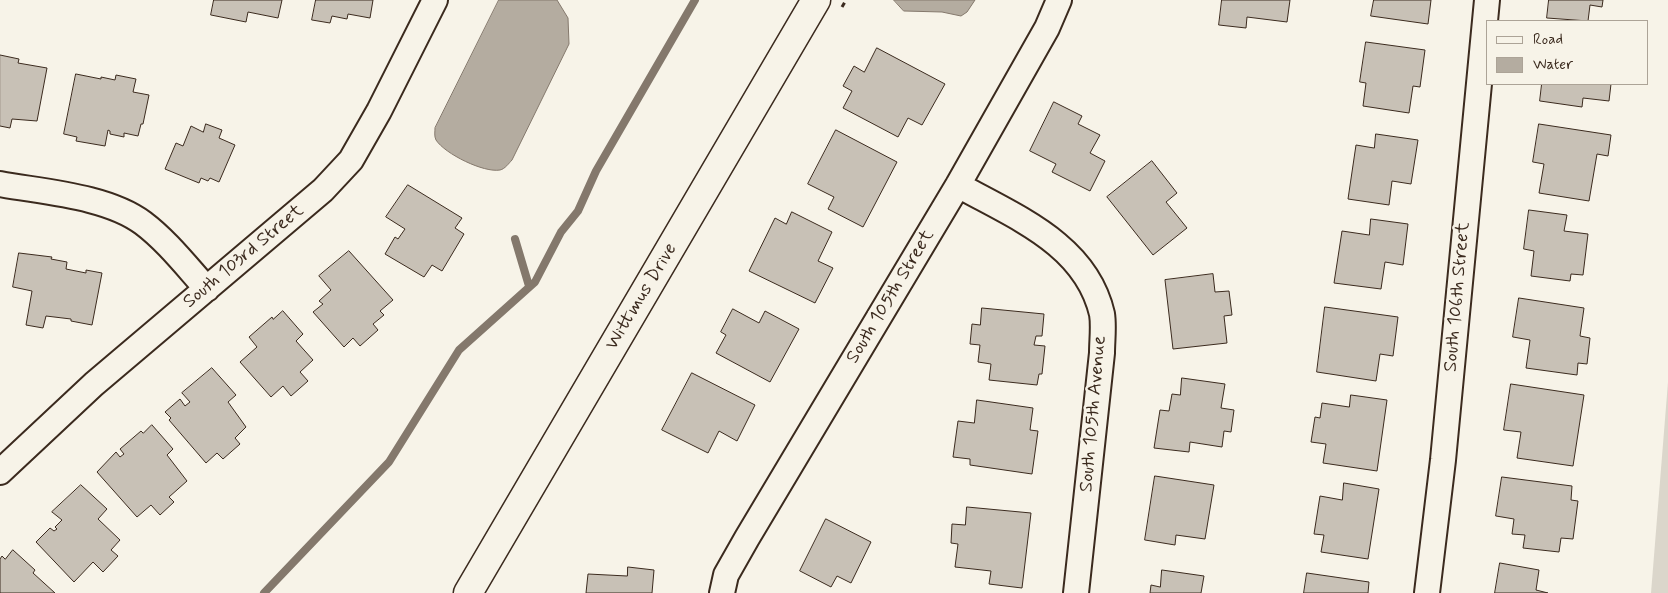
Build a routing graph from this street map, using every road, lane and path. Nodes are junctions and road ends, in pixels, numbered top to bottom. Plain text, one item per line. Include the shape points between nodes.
1 (435, 0) edge
2 (816, 0) edge
3 (1059, 0) edge
4 (1487, 0) edge
5 (0, 184) edge
6 (958, 185) junction
7 (207, 289) junction
8 (0, 472) edge
9 (468, 593) edge
10 (722, 593) edge
11 (1076, 593) edge
12 (1427, 593) edge

1 - 7 street, South 103rd Street via 351,160 323,190
2 - 9 street, Wittmus Drive
3 - 6 street, South 105th Street via 1047,28
4 - 12 street, South 106th Street via 1443,460
5 - 7 street via 103,204 128,215 154,232
6 - 10 street, South 105th Street via 747,538 726,575
6 - 11 street, South 105th Avenue via 1051,238 1082,269 1092,285 1102,315 1102,353
7 - 8 street, South 103rd Street via 94,384

